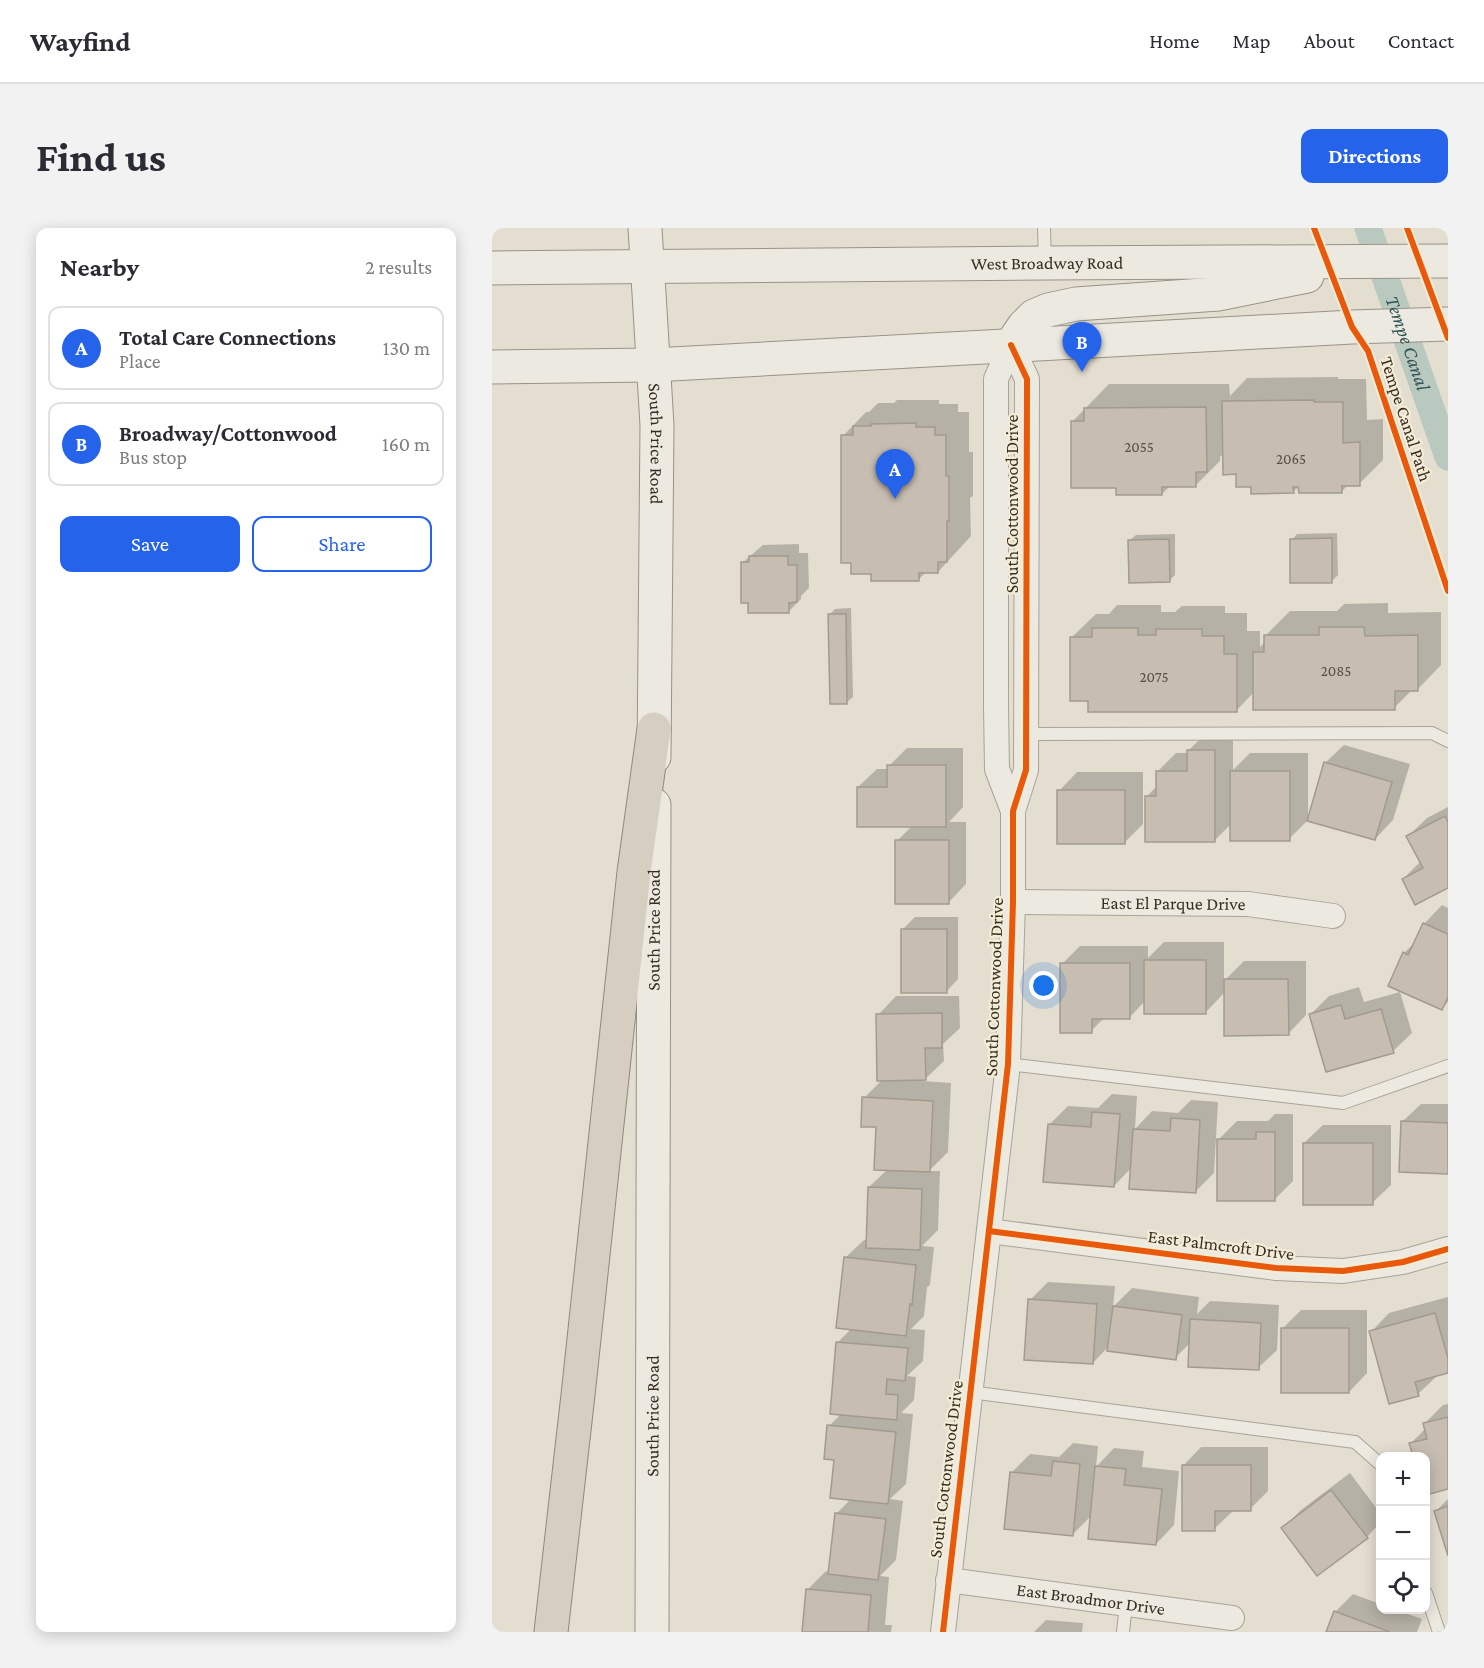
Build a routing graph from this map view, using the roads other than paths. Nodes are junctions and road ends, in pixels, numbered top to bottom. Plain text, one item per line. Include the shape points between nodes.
1 (645, 228) edge
2 (1044, 228) edge
3 (1328, 262) junction
4 (1434, 262) edge
5 (1045, 263) junction
6 (647, 266) junction
7 (492, 268) edge
8 (1446, 324) edge
9 (1011, 345) junction
10 (653, 365) junction
11 (492, 367) edge
12 (996, 555) junction
13 (1027, 600) junction
14 (654, 729) junction
15 (1027, 734) junction
16 (1448, 741) edge
17 (1013, 811) junction
18 (1013, 902) junction
19 (1333, 916) dead end
20 (1008, 1064) junction
21 (1448, 1066) edge
22 (989, 1231) junction
23 (1448, 1249) edge
24 (970, 1392) junction
25 (1376, 1461) edge
26 (948, 1580) junction
27 (1126, 1603) junction
28 (1430, 1607) edge
29 (1232, 1618) dead end
30 (551, 1632) edge
31 (652, 1632) edge
32 (943, 1632) edge
33 (1123, 1632) edge
34 (1439, 1632) edge

1 - 6 main road, South Price Road
2 - 5 lane
3 - 4 main road, West Broadway Road
3 - 5 main road, West Broadway Road
3 - 9 main road via 1308,276 1218,294 1076,304 1048,310 1034,316
5 - 6 main road, West Broadway Road
6 - 7 main road, West Broadway Road
6 - 10 main road, South Price Road
8 - 9 main road
9 - 10 main road
9 - 12 street, South Cottonwood Drive via 996,379
9 - 13 street, South Cottonwood Drive via 1027,379
10 - 11 main road
10 - 14 main road, South Price Road via 657,425
12 - 13 street, South Cottonwood Drive via 1006,562 1015,594
12 - 17 street, South Cottonwood Drive via 998,769
13 - 15 street, South Cottonwood Drive
14 - 30 highway via 634,872
14 - 31 main road, South Price Road
15 - 16 lane via 1432,733
15 - 17 street, South Cottonwood Drive via 1026,770
17 - 18 street, South Cottonwood Drive
18 - 19 street, East El Parque Drive via 1248,904
18 - 20 street, South Cottonwood Drive
20 - 21 lane via 1343,1103
20 - 22 street, South Cottonwood Drive
22 - 23 street, East Palmcroft Drive via 1276,1268 1343,1271 1403,1262
22 - 24 street, South Cottonwood Drive
24 - 25 lane via 1354,1442
24 - 26 street, South Cottonwood Drive
26 - 27 street, East Broadmor Drive
26 - 32 street, South Cottonwood Drive
27 - 29 street, East Broadmor Drive
27 - 33 lane
28 - 34 lane

